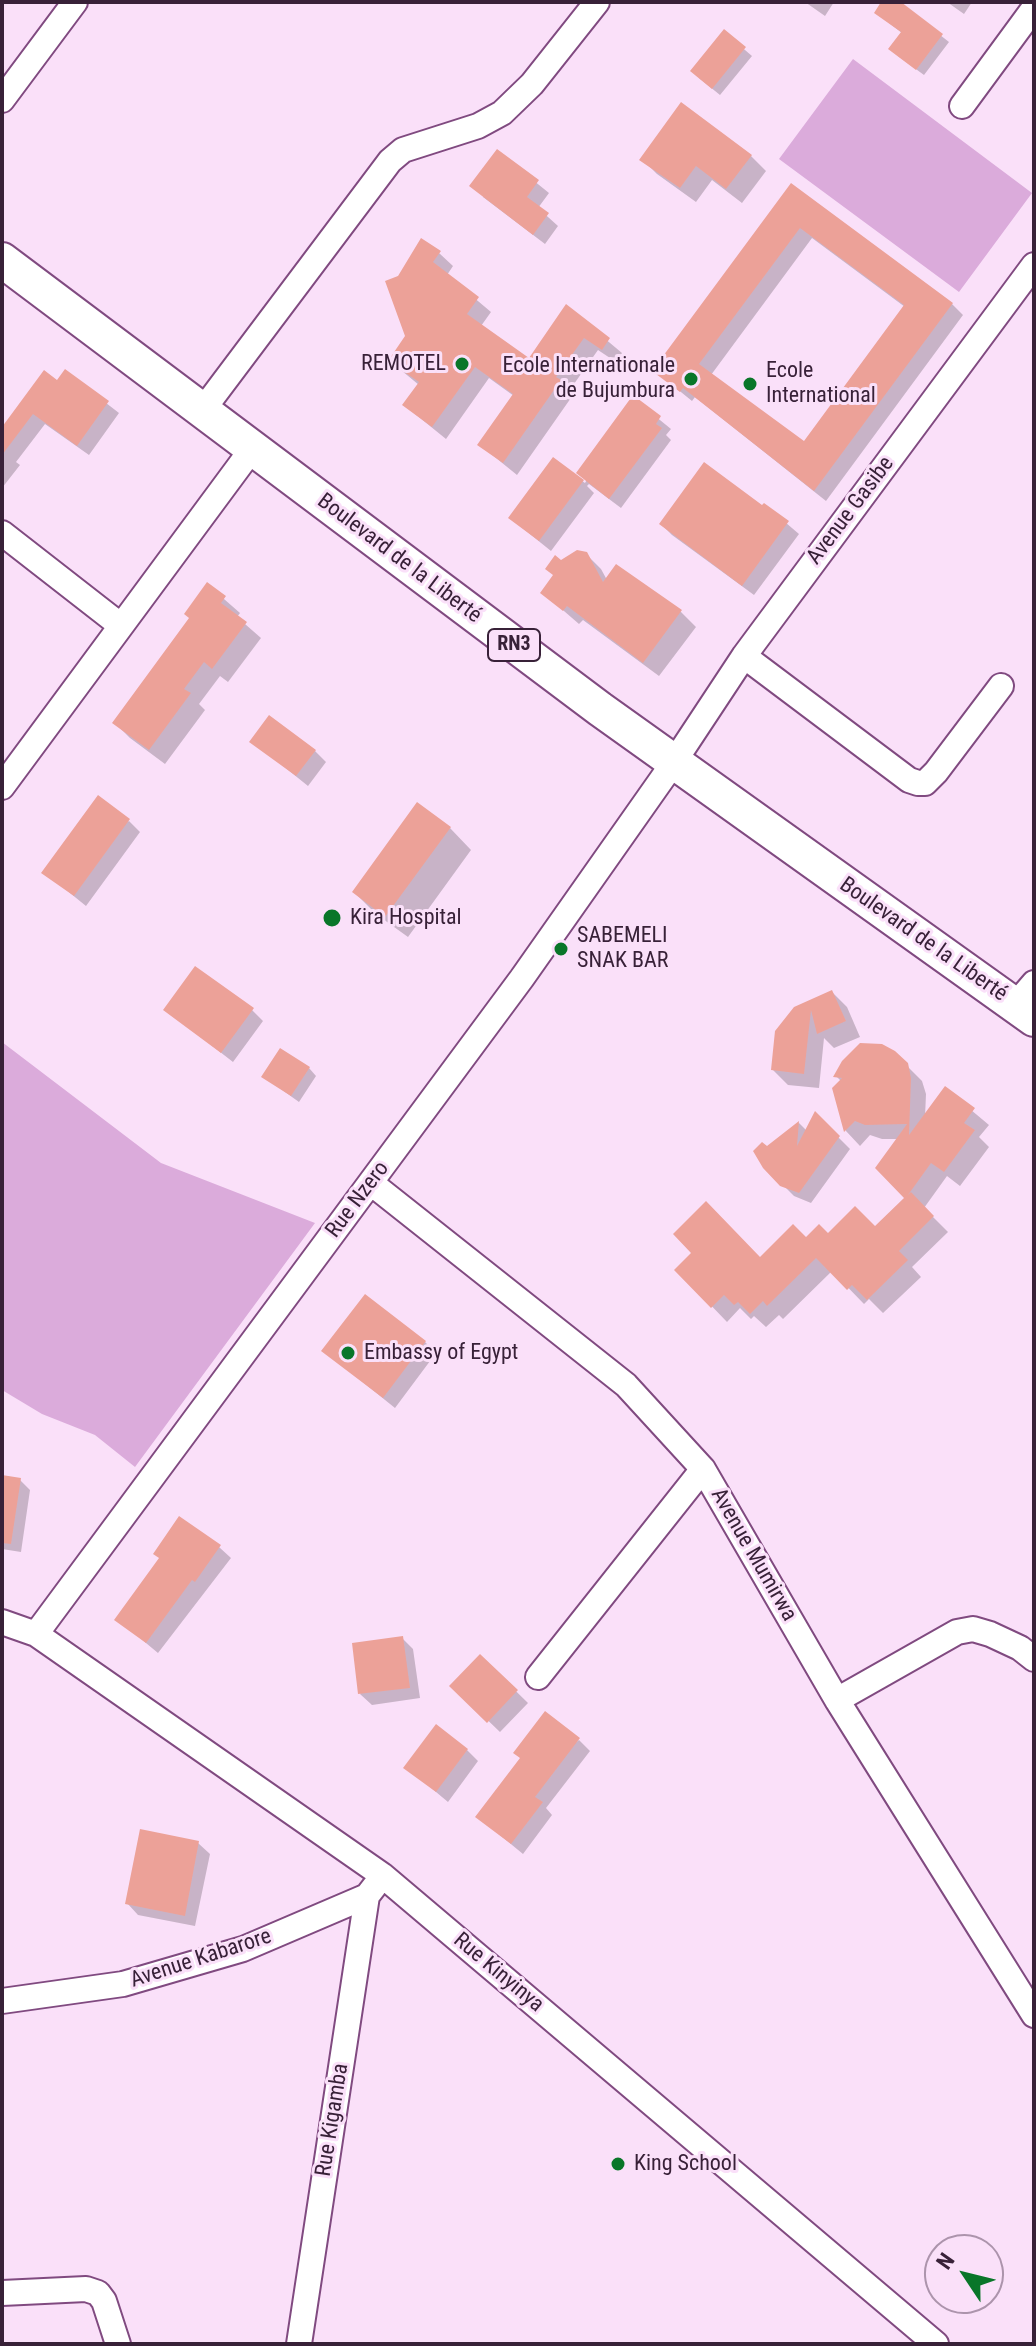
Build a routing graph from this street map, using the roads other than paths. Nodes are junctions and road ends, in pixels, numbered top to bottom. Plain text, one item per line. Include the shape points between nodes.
1 (75, 2) edge
2 (597, 2) edge
3 (1034, 8) edge
4 (2, 100) edge
5 (962, 106) dead end
6 (2, 260) edge
7 (1034, 265) edge
8 (202, 411) junction
9 (252, 449) junction
10 (2, 533) edge
11 (120, 625) junction
12 (744, 656) junction
13 (1001, 686) dead end
14 (674, 762) junction
15 (6, 772) edge
16 (1028, 1002) edge
17 (371, 1183) junction
18 (703, 1469) junction
19 (2, 1622) edge
20 (36, 1634) junction
21 (1034, 1659) edge
22 (538, 1677) dead end
23 (837, 1700) junction
24 (382, 1875) junction
25 (367, 1896) junction
26 (2, 2001) edge
27 (1034, 2015) edge
28 (2, 2293) edge
29 (118, 2344) edge
30 (299, 2344) edge
31 (936, 2344) edge

1 - 4 street
2 - 8 street via 502,113 403,150 390,161
3 - 5 street
6 - 8 highway, Boulevard de la Liberté / RN3
7 - 12 street, Avenue Gasibe
8 - 9 highway, Boulevard de la Liberté / RN3
9 - 11 street
9 - 14 highway, Boulevard de la Liberté / RN3
10 - 11 street
11 - 15 street
12 - 13 street via 918,783 936,772
12 - 14 street, Avenue Gasibe
14 - 16 highway, Boulevard de la Liberté / RN3
14 - 17 street, Rue Nzero
17 - 18 street, Avenue Mumirwa via 626,1385
17 - 20 street, Rue Nzero
18 - 22 street
18 - 23 street, Avenue Mumirwa
19 - 20 street, Rue Kinyinya
20 - 24 street, Rue Kinyinya
21 - 23 street via 990,1634 957,1632
23 - 27 street, Avenue Mumirwa
24 - 25 street
24 - 31 street, Rue Kinyinya
25 - 26 street, Avenue Kabarore via 243,1949 123,1984
25 - 30 street, Rue Kigamba
28 - 29 street via 98,2293

